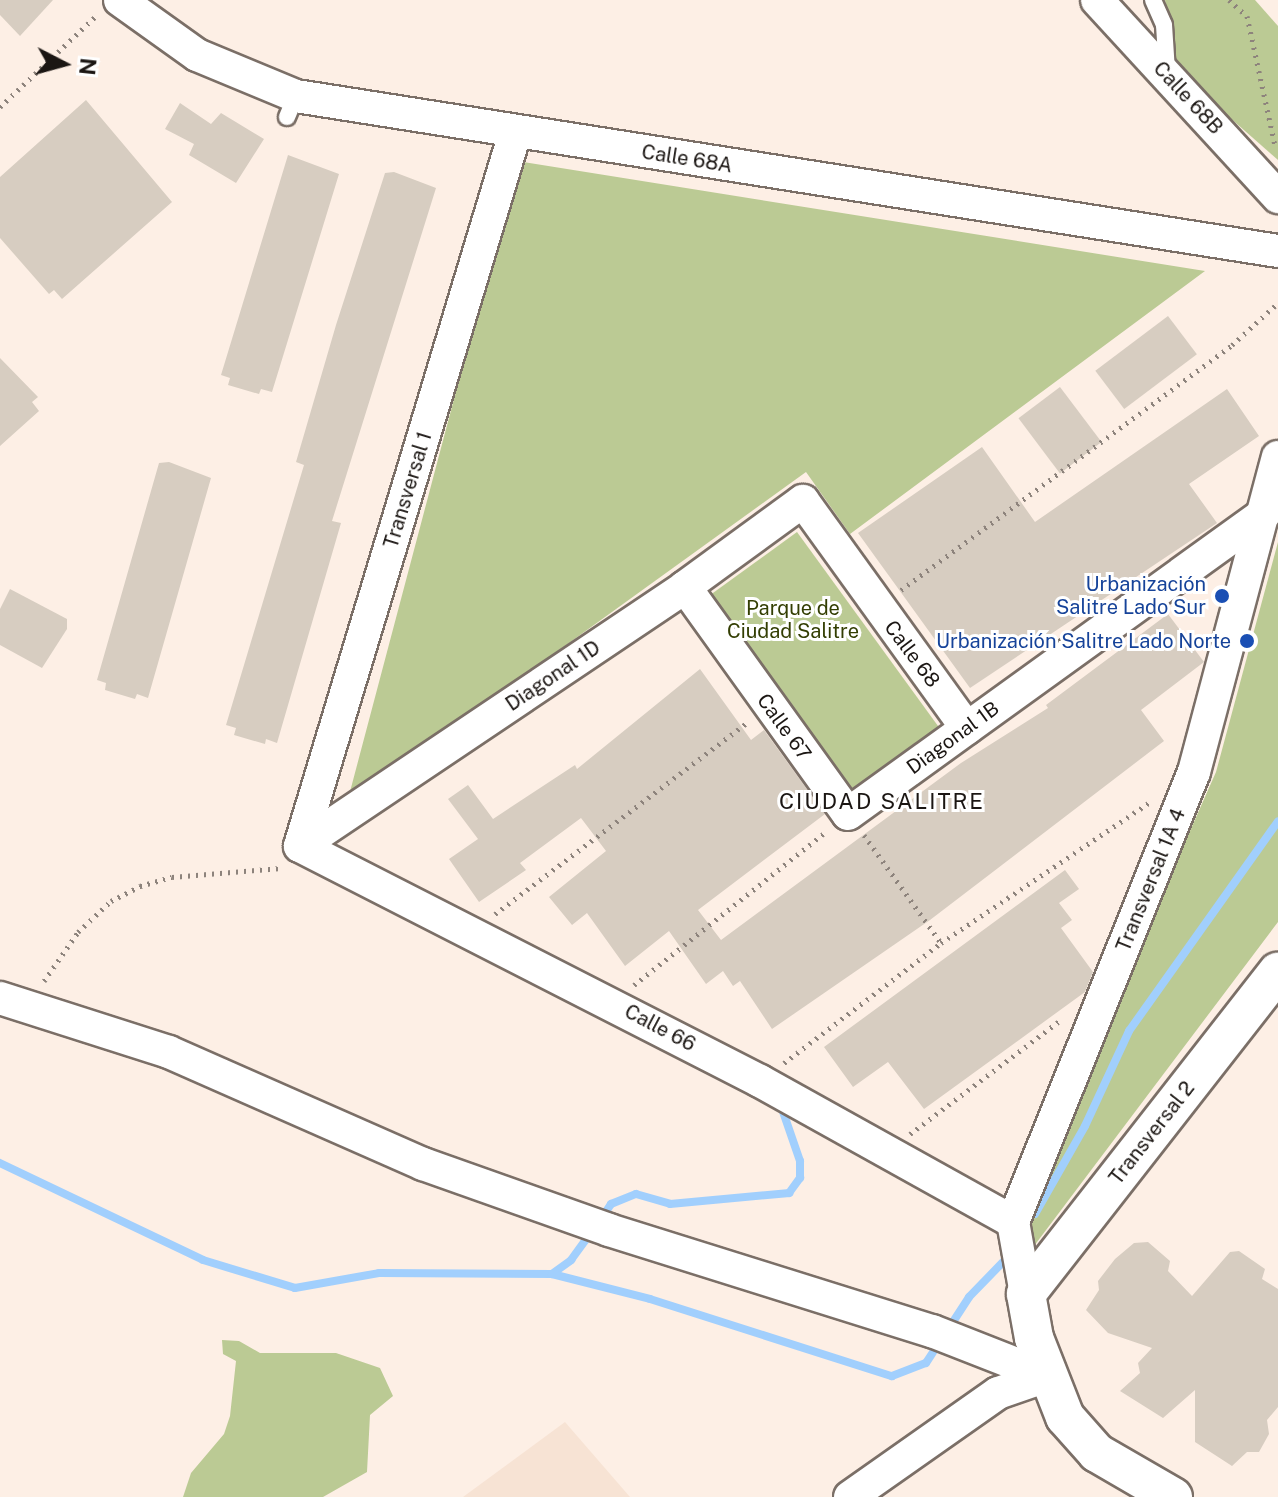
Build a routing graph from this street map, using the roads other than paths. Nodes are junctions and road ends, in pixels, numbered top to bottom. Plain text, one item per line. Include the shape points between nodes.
1 (1097, 0) edge
2 (1153, 0) edge
3 (111, 5) edge
4 (1167, 76) junction
5 (515, 133) junction
6 (1278, 197) edge
7 (1278, 251) edge
8 (1278, 457) edge
9 (803, 501) joint
10 (1265, 513) junction
11 (685, 587) junction
12 (967, 728) junction
13 (848, 814) joint
14 (313, 853) junction
15 (1278, 972) edge
16 (0, 998) edge
17 (1013, 1222) junction
18 (1026, 1294) junction
19 (1047, 1376) junction
20 (850, 1497) edge
21 (1173, 1497) edge

1 - 4 street, Calle 68B
2 - 4 lane via 1164,25
3 - 5 street, Calle 68A via 292,107
4 - 6 street, Calle 68B
5 - 7 street, Calle 68A
5 - 14 street, Transversal 1
8 - 10 street, Transversal 1A 4
9 - 11 street, Diagonal 1D
9 - 12 street, Calle 68
10 - 12 street, Diagonal 1B
10 - 17 street, Transversal 1A 4 via 1194,772
11 - 13 street, Calle 67
11 - 14 street, Diagonal 1D
12 - 13 street, Diagonal 1B
14 - 17 street, Calle 66 via 473,930 760,1081
15 - 18 street, Transversal 2
16 - 19 street via 169,1052 423,1164 597,1226 943,1336
17 - 18 street
18 - 19 street
19 - 20 street via 998,1393
19 - 21 street via 1065,1417 1097,1453

